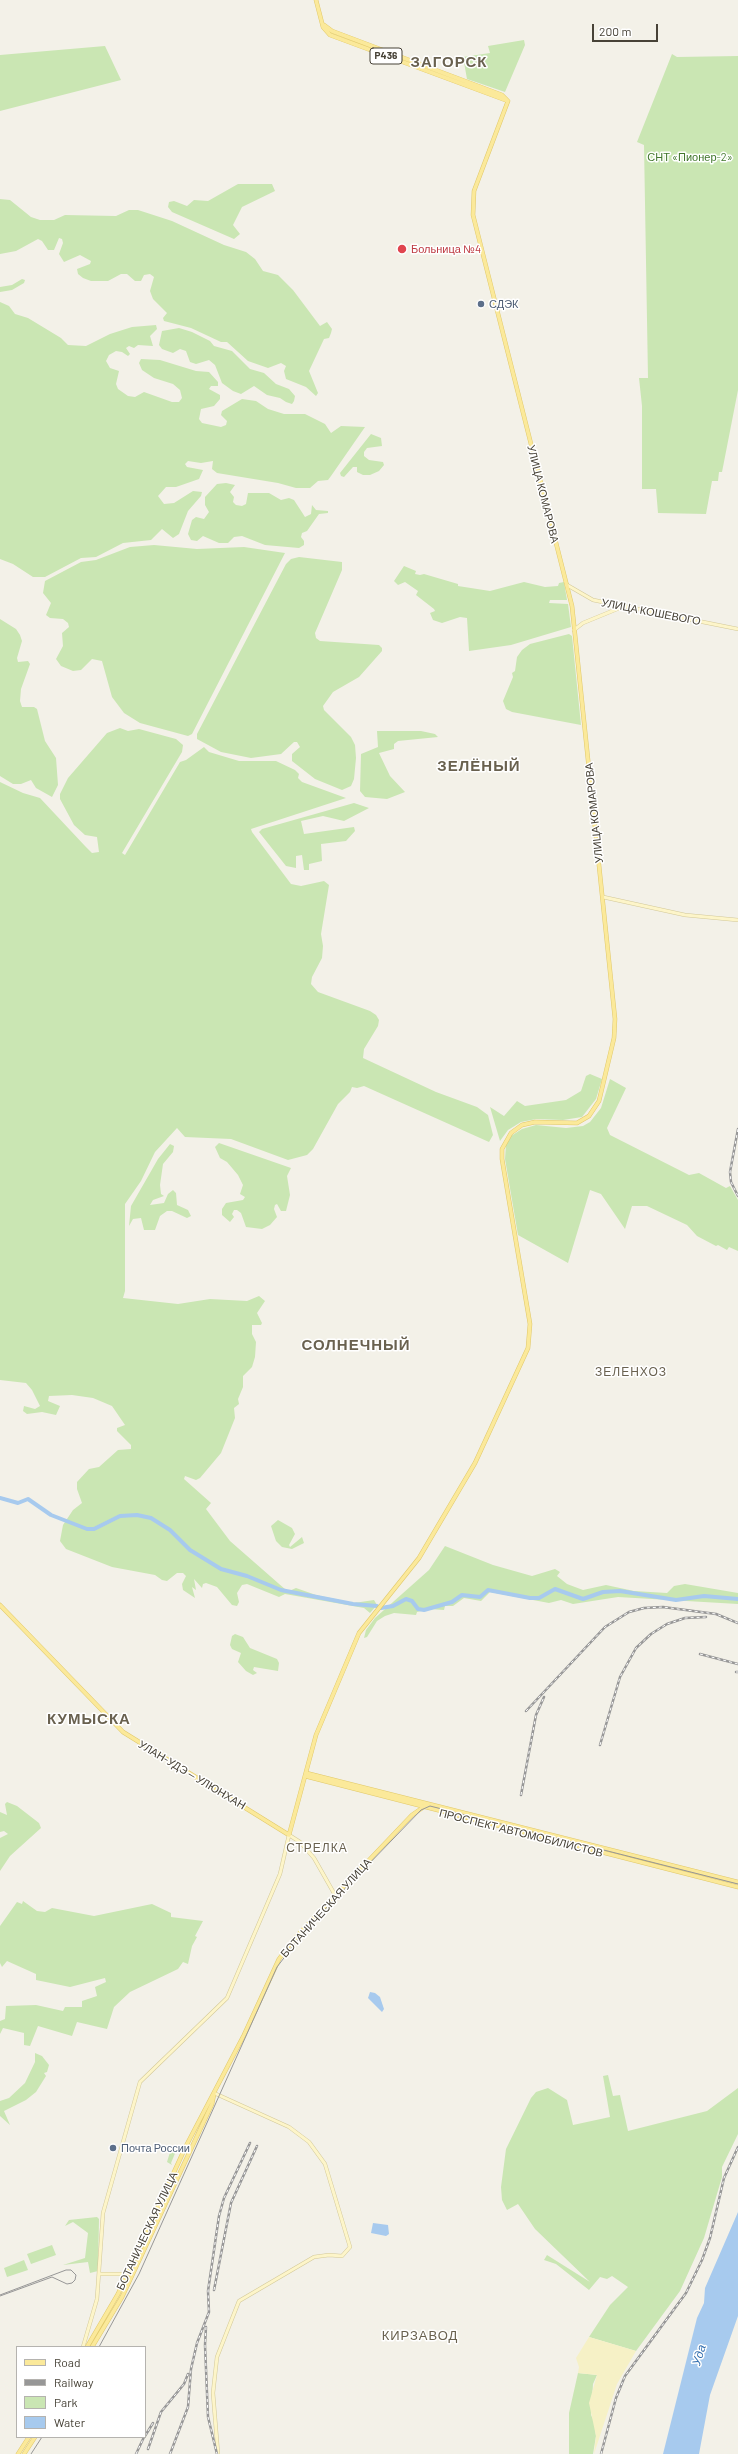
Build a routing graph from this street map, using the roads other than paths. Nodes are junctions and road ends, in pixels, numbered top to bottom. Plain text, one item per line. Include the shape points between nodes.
1 (316, 0) edge
2 (567, 585) junction
3 (624, 607) junction
4 (738, 629) edge
5 (574, 630) junction
6 (603, 897) junction
7 (738, 920) edge
8 (0, 1606) edge
9 (306, 1775) junction
10 (428, 1804) junction
11 (422, 1807) junction
12 (290, 1835) junction
13 (738, 1882) edge
14 (738, 1887) edge
15 (336, 1895) junction
16 (214, 2093) junction
17 (100, 2274) junction
18 (128, 2274) junction
19 (133, 2274) junction
20 (83, 2346) edge
21 (88, 2346) edge
22 (93, 2346) edge
23 (28, 2438) edge
24 (34, 2438) edge
25 (18, 2454) edge
26 (24, 2454) edge
27 (218, 2454) edge

1 - 2 main road, УЛИЦА КОМАРОВА / P436 via 321,20 330,35 508,101 474,190 473,215
2 - 3 main road, УЛИЦА КОШЕВОГО via 592,600
2 - 5 main road, УЛИЦА КОМАРОВА
3 - 4 main road, УЛИЦА КОШЕВОГО
3 - 5 main road via 583,623
5 - 6 main road, УЛИЦА КОМАРОВА
6 - 7 main road via 685,915
6 - 9 main road, УЛИЦА КОМАРОВА via 615,1019 614,1038 599,1101 590,1116 577,1123 535,1122 522,1125 511,1133 502,1148 530,1324 528,1348 476,1463 408,1574 361,1630 316,1735
8 - 12 main road, УЛАН-УДЭ — УЛЮНХАН via 123,1732
9 - 10 main road, ПРОСПЕКТ АВТОМОБИЛИСТОВ
9 - 11 main road, ПРОСПЕКТ АВТОМОБИЛИСТОВ
9 - 12 main road, УЛИЦА КОМАРОВА
10 - 11 main road, БОТАНИЧЕСКАЯ УЛИЦА
10 - 13 main road, ПРОСПЕКТ АВТОМОБИЛИСТОВ
11 - 14 main road, ПРОСПЕКТ АВТОМОБИЛИСТОВ
11 - 15 main road, БОТАНИЧЕСКАЯ УЛИЦА
12 - 15 main road via 314,1858
12 - 17 main road via 280,1874 227,1998 140,2082 103,2213
15 - 16 main road, БОТАНИЧЕСКАЯ УЛИЦА via 291,1942 279,1959
16 - 18 main road, БОТАНИЧЕСКАЯ УЛИЦА via 186,2146
16 - 19 main road, БОТАНИЧЕСКАЯ УЛИЦА via 212,2104
16 - 27 main road via 289,2127 309,2142 325,2164 350,2247 342,2256 314,2257 239,2301 217,2357 213,2393
17 - 18 main road
17 - 20 main road via 94,2314
18 - 19 main road
18 - 21 main road, БОТАНИЧЕСКАЯ УЛИЦА
19 - 22 main road, БОТАНИЧЕСКАЯ УЛИЦА via 116,2309
23 - 25 main road
24 - 26 main road

